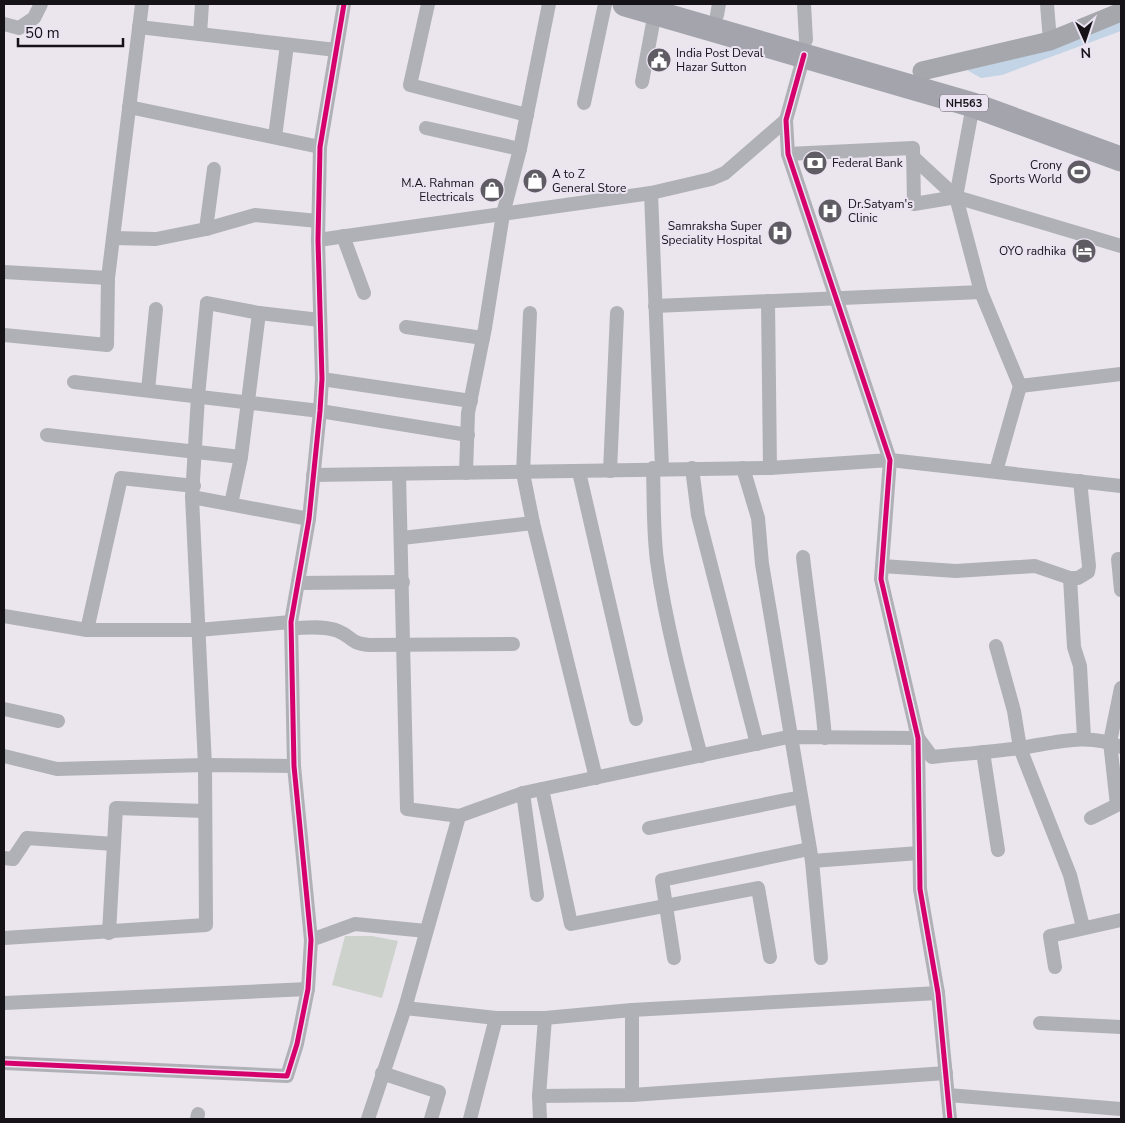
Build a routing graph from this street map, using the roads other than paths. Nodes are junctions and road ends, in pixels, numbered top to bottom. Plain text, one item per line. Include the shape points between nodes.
1 (40, 4) edge
2 (142, 4) edge
3 (202, 4) edge
4 (344, 4) edge
5 (428, 4) edge
6 (549, 4) edge
7 (605, 4) edge
8 (804, 4) edge
9 (1047, 4) edge
10 (648, 6) edge
11 (718, 10) edge
12 (1121, 12) edge
13 (4, 24) edge
14 (139, 27) junction
15 (200, 34) junction
16 (1050, 41) junction
17 (287, 45) junction
18 (805, 47) junction
19 (336, 50) junction
20 (922, 71) junction
21 (642, 82) dead end
22 (584, 103) dead end
23 (973, 105) junction
24 (129, 107) junction
25 (527, 115) junction
26 (786, 120) junction
27 (426, 128) dead end
28 (275, 137) junction
29 (1121, 140) edge
30 (320, 147) junction
31 (520, 150) junction
32 (788, 154) junction
33 (913, 157) junction
34 (1121, 159) edge
35 (214, 169) dead end
36 (651, 193) junction
37 (956, 197) junction
38 (502, 214) junction
39 (318, 221) junction
40 (206, 229) junction
41 (343, 236) junction
42 (113, 238) junction
43 (318, 240) junction
44 (1121, 246) edge
45 (4, 272) edge
46 (108, 278) junction
47 (981, 292) junction
48 (364, 293) dead end
49 (834, 298) junction
50 (768, 301) junction
51 (656, 306) junction
52 (156, 309) dead end
53 (259, 313) junction
54 (530, 313) dead end
55 (617, 313) dead end
56 (320, 320) junction
57 (406, 326) dead end
58 (4, 335) edge
59 (483, 338) junction
60 (1121, 374) edge
61 (322, 379) junction
62 (74, 382) dead end
63 (1020, 386) junction
64 (148, 390) junction
65 (198, 396) junction
66 (471, 401) junction
67 (247, 402) junction
68 (320, 411) junction
69 (46, 435) dead end
70 (468, 435) junction
71 (197, 451) junction
72 (241, 457) junction
73 (890, 460) junction
74 (658, 468) junction
75 (692, 468) junction
76 (743, 468) junction
77 (770, 468) junction
78 (610, 471) junction
79 (996, 471) junction
80 (579, 472) junction
81 (466, 473) junction
82 (523, 473) junction
83 (399, 474) junction
84 (313, 475) junction
85 (1080, 481) junction
86 (1121, 486) edge
87 (193, 492) junction
88 (231, 504) junction
89 (309, 519) junction
90 (533, 523) junction
91 (402, 538) junction
92 (803, 557) dead end
93 (1121, 559) edge
94 (882, 566) junction
95 (1070, 578) junction
96 (298, 582) junction
97 (403, 582) junction
98 (1121, 590) edge
99 (4, 616) edge
100 (291, 625) junction
101 (87, 630) junction
102 (198, 630) junction
103 (513, 644) dead end
104 (404, 645) junction
105 (996, 646) dead end
106 (1121, 688) edge
107 (4, 709) edge
108 (636, 719) dead end
109 (58, 721) dead end
110 (791, 737) junction
111 (825, 738) junction
112 (918, 738) junction
113 (1084, 738) junction
114 (757, 744) junction
115 (1116, 744) edge
116 (1020, 748) junction
117 (983, 752) junction
118 (4, 756) edge
119 (701, 756) junction
120 (205, 765) junction
121 (294, 766) junction
122 (596, 778) junction
123 (542, 789) junction
124 (523, 793) junction
125 (801, 796) junction
126 (205, 812) junction
127 (459, 816) junction
128 (1091, 818) dead end
129 (650, 828) dead end
130 (114, 844) junction
131 (998, 850) dead end
132 (919, 853) junction
133 (810, 855) junction
134 (4, 858) edge
135 (538, 895) dead end
136 (666, 905) junction
137 (1121, 920) edge
138 (1083, 926) junction
139 (426, 931) junction
140 (109, 932) junction
141 (4, 938) edge
142 (312, 940) junction
143 (770, 957) dead end
144 (674, 958) dead end
145 (821, 958) dead end
146 (1056, 967) dead end
147 (308, 990) junction
148 (938, 993) junction
149 (4, 1003) edge
150 (405, 1008) junction
151 (632, 1010) junction
152 (496, 1018) junction
153 (545, 1018) junction
154 (1040, 1023) dead end
155 (1121, 1026) edge
156 (4, 1063) edge
157 (382, 1072) junction
158 (946, 1073) junction
159 (632, 1095) junction
160 (948, 1095) junction
161 (539, 1096) junction
162 (1121, 1110) edge
163 (368, 1119) edge
164 (430, 1119) edge
165 (470, 1119) edge
166 (540, 1119) edge
167 (950, 1119) edge

1 - 13 street via 34,18 19,28
2 - 14 street
3 - 15 street
4 - 19 street
5 - 25 street via 410,86
6 - 25 street
7 - 22 street
8 - 18 street
9 - 16 street
10 - 11 highway, NH563
10 - 18 highway, NH563
10 - 21 street
11 - 18 highway, NH563
12 - 16 street
14 - 15 street
14 - 24 street
15 - 17 street
16 - 20 street
17 - 19 street
17 - 28 street
18 - 20 highway, NH563
18 - 23 highway, NH563
18 - 26 street
19 - 30 street
20 - 29 highway, NH563
23 - 34 highway, NH563
23 - 37 street
24 - 28 street
24 - 42 street
25 - 31 street
26 - 32 street
26 - 36 street via 725,173
27 - 31 street
28 - 30 street
30 - 39 street
31 - 38 street
32 - 33 street via 913,148
32 - 49 street
33 - 37 street
33 - 37 street via 914,204
35 - 40 street
36 - 38 street
36 - 51 street
37 - 44 street
37 - 47 street
38 - 41 street
38 - 59 street
39 - 40 street via 255,215
39 - 43 street
40 - 42 street via 156,239
41 - 43 street
41 - 48 street
42 - 46 street
43 - 56 street
45 - 46 street
46 - 58 street via 108,344
47 - 49 street
47 - 63 street
49 - 50 street
49 - 73 street
50 - 51 street
50 - 77 street
51 - 74 street
52 - 64 street
53 - 56 street
53 - 65 street via 207,302
53 - 67 street
54 - 82 street
55 - 78 street
56 - 61 street
57 - 59 street
59 - 66 street
60 - 63 street
61 - 66 street
61 - 68 street
62 - 64 street
63 - 79 street
64 - 65 street
65 - 67 street
65 - 71 street
66 - 70 street
67 - 68 street
67 - 72 street
68 - 70 street
68 - 84 street
69 - 71 street
70 - 81 street
71 - 72 street
71 - 87 street
72 - 88 street
73 - 77 street
73 - 79 street
73 - 94 street
74 - 75 street
74 - 78 street
74 - 119 street via 655,531 662,588
75 - 76 street
75 - 114 street via 698,515
76 - 77 street
76 - 110 street via 758,518 762,564
78 - 80 street
79 - 85 street
80 - 82 street
80 - 108 street
81 - 82 street
81 - 83 street
82 - 90 street
83 - 84 street
83 - 91 street
84 - 89 street
85 - 86 street
85 - 95 street via 1089,566 1084,575
87 - 88 street
87 - 101 street via 121,478
87 - 102 street
88 - 89 street
89 - 96 street
90 - 91 street
90 - 122 street
91 - 97 street
92 - 111 street via 820,673
93 - 98 street via 1118,559
94 - 95 street via 956,571 1035,566
94 - 112 street via 881,579
95 - 113 street
96 - 97 street
96 - 100 street
97 - 104 street
99 - 101 street
100 - 102 street
100 - 104 street via 338,631 350,641 360,644
100 - 121 street
101 - 102 street
102 - 120 street
103 - 104 street
104 - 127 street via 407,809
105 - 116 street
106 - 115 street
107 - 109 street
110 - 111 street
110 - 114 street
110 - 125 street
111 - 112 street
112 - 117 street via 932,757
112 - 132 street
113 - 115 street
113 - 116 street
114 - 119 street
115 - 128 street via 1117,805
116 - 117 street
116 - 138 street via 1070,875
117 - 131 street
118 - 120 street via 57,769
119 - 122 street
120 - 121 street
120 - 126 street
121 - 142 street
122 - 123 street
123 - 124 street
123 - 136 street via 572,924
124 - 127 street
124 - 135 street
125 - 129 street
125 - 133 street
126 - 130 street via 116,808
126 - 140 street via 206,925
127 - 139 street
130 - 134 street via 27,838 13,859
130 - 140 street
132 - 133 street
132 - 148 street via 920,889
133 - 136 street via 662,880
133 - 145 street
136 - 143 street via 758,888
136 - 144 street
137 - 138 street
138 - 146 street via 1050,936
139 - 142 street via 355,924
139 - 150 street
140 - 141 street
142 - 147 street
147 - 149 street
147 - 156 street via 288,1076
148 - 151 street
148 - 158 street
150 - 152 street
150 - 157 street
151 - 153 street
151 - 159 street
152 - 153 street
152 - 165 street
153 - 161 street
154 - 155 street
157 - 163 street
157 - 164 street via 439,1092
158 - 159 street
158 - 160 street
159 - 161 street
160 - 162 street
160 - 167 street
161 - 166 street

